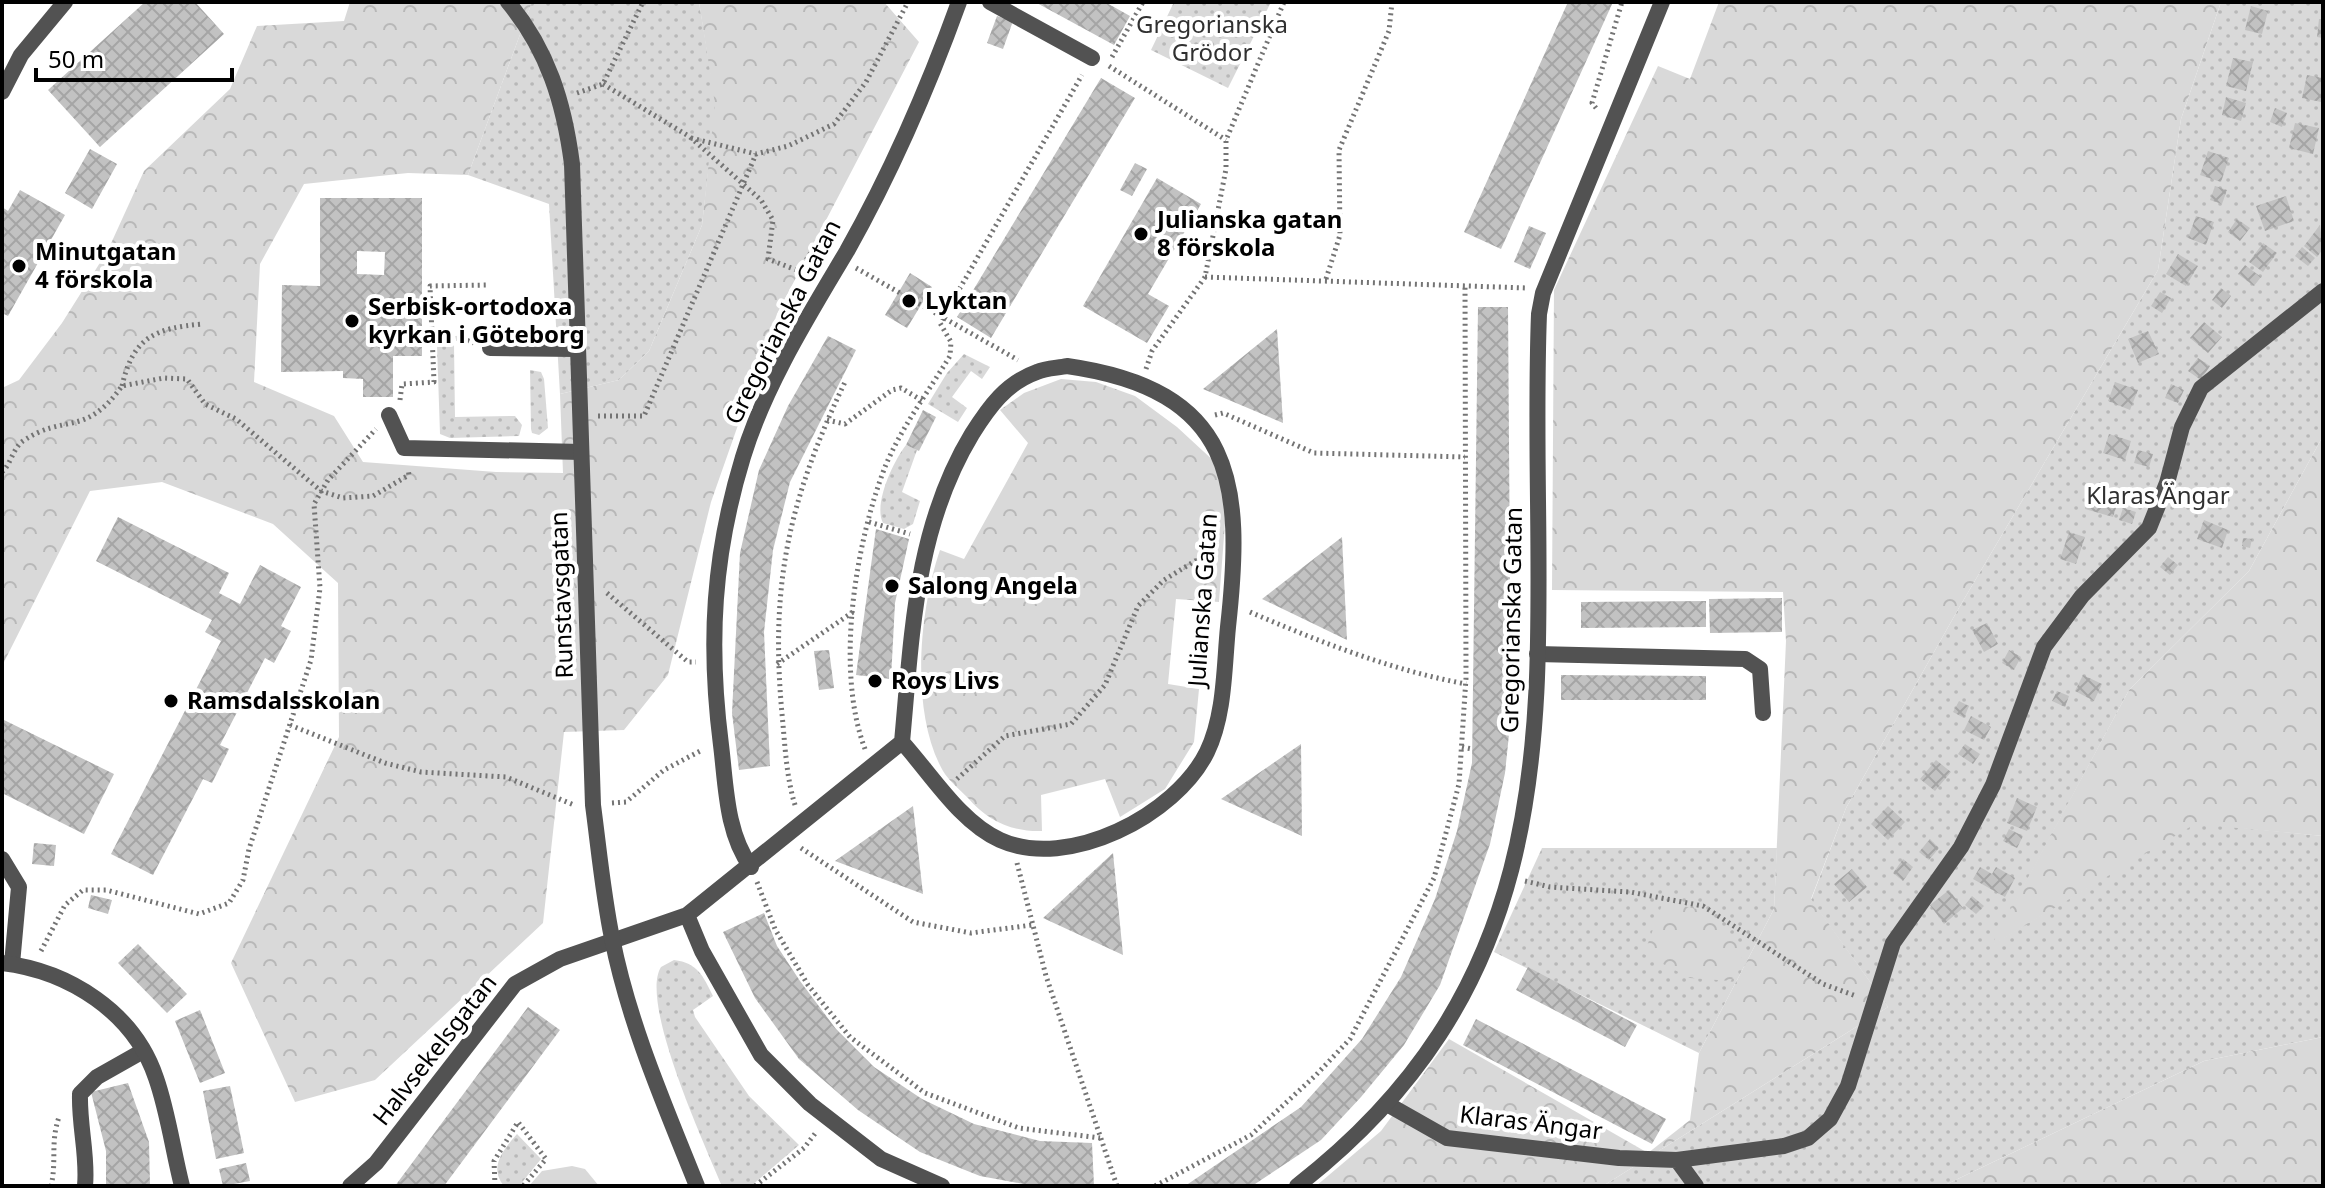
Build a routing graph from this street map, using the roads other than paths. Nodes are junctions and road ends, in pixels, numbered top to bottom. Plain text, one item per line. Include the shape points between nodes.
1 (65, 2) edge
2 (508, 2) edge
3 (959, 2) edge
4 (990, 2) edge
5 (1662, 2) edge
6 (1099, 62) road end
7 (2, 92) edge
8 (2323, 291) edge
9 (490, 348) road end
10 (576, 349) junction
11 (389, 415) road end
12 (581, 452) junction
13 (1537, 654) junction
14 (1763, 713) dead end
15 (902, 742) junction
16 (2, 859) edge
17 (751, 867) junction
18 (687, 915) junction
19 (612, 940) junction
20 (7, 963) edge
21 (143, 1051) junction
22 (1387, 1104) junction
23 (1677, 1160) junction
24 (85, 1186) edge
25 (182, 1186) edge
26 (350, 1186) edge
27 (697, 1186) edge
28 (942, 1186) edge
29 (1297, 1186) edge
30 (1696, 1186) edge

1 - 7 street via 21,55
2 - 10 street, Runstavsgatan via 541,48 566,118 572,164
3 - 17 street, Gregorianska Gatan via 922,102 771,389 744,454 720,553 713,607 720,740 734,831
4 - 6 street
5 - 13 street, Gregorianska Gatan via 1543,293 1537,356
8 - 23 street, Klaras Ängar via 2201,388 2182,427 2149,528 2082,596 2044,647 1993,785 1961,847 1893,943 1848,1086 1830,1119 1808,1138 1784,1146
9 - 10 street
10 - 12 street, Runstavsgatan
11 - 12 street via 404,448
12 - 19 street, Runstavsgatan via 593,805
13 - 14 street via 1745,659 1760,669
13 - 22 street, Gregorianska Gatan via 1537,722 1526,811 1492,935 1435,1041
15 - 15 street, Julianska Gatan via 972,822 1017,846 1047,848 1089,841 1133,826 1174,796 1208,751 1219,712 1235,556 1233,499 1223,459 1195,420 1140,384 1067,366 1038,371 992,401 958,457 926,539
15 - 17 street
16 - 20 street via 19,887
17 - 18 street
18 - 19 street
18 - 28 street via 761,1055 881,1159
19 - 26 street, Halvsekelsgatan via 560,959 515,984 376,1163
19 - 27 street, Runstavsgatan via 656,1086
20 - 21 street via 62,979 99,999
21 - 24 street via 97,1077 80,1094
21 - 25 street via 156,1078
22 - 23 street, Klaras Ängar via 1447,1138
22 - 29 street, Gregorianska Gatan
23 - 30 street

